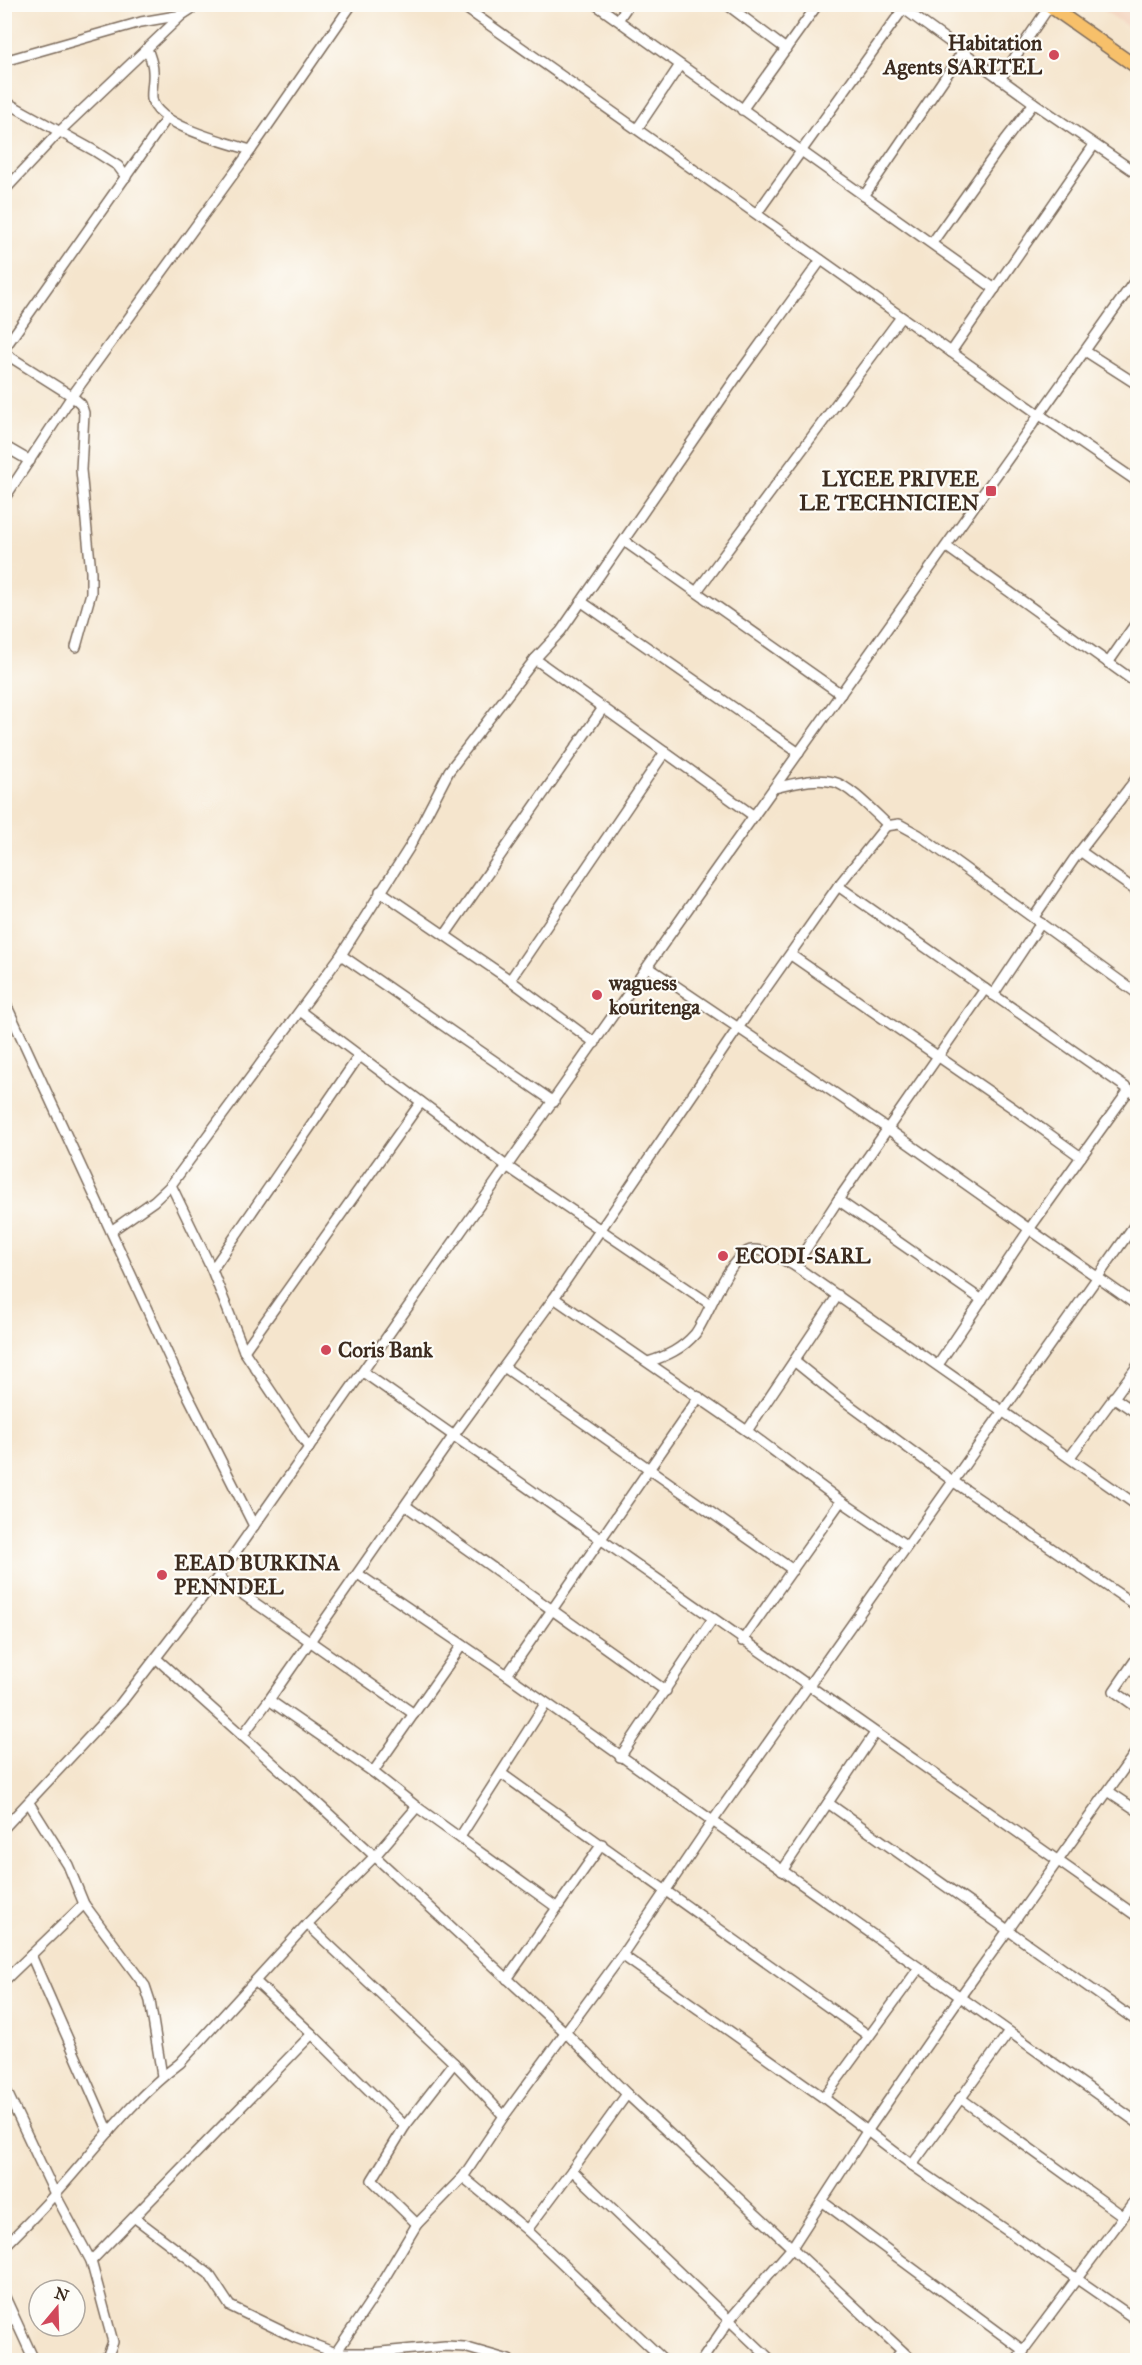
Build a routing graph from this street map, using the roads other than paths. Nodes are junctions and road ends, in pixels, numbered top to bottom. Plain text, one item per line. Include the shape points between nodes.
1 (199, 4) edge
2 (352, 4) edge
3 (460, 4) edge
4 (595, 4) edge
5 (629, 4) edge
6 (726, 4) edge
7 (818, 4) edge
8 (1049, 5) edge
9 (900, 7) edge
10 (182, 15) junction
11 (618, 20) junction
12 (147, 48) junction
13 (786, 49) junction
14 (963, 51) junction
15 (4, 61) edge
16 (680, 66) junction
17 (1137, 68) edge
18 (1000, 78) junction
19 (4, 101) edge
20 (1034, 103) junction
21 (742, 110) junction
22 (167, 118) junction
23 (637, 129) junction
24 (59, 132) junction
25 (1094, 145) junction
26 (251, 150) junction
27 (802, 151) junction
28 (1137, 174) edge
29 (126, 177) junction
30 (4, 191) edge
31 (864, 195) junction
32 (757, 213) junction
33 (932, 243) junction
34 (821, 260) junction
35 (1137, 276) edge
36 (995, 289) junction
37 (901, 317) junction
38 (4, 351) edge
39 (1085, 351) junction
40 (951, 352) junction
41 (1137, 385) edge
42 (72, 396) junction
43 (1040, 415) junction
44 (4, 446) edge
45 (30, 461) junction
46 (1137, 482) edge
47 (4, 499) edge
48 (624, 541) junction
49 (947, 547) junction
50 (697, 591) junction
51 (582, 602) junction
52 (1137, 620) edge
53 (76, 647) dead end
54 (534, 659) junction
55 (1108, 663) junction
56 (1137, 684) edge
57 (841, 694) junction
58 (603, 708) junction
59 (665, 752) junction
60 (799, 753) junction
61 (1137, 776) edge
62 (774, 788) junction
63 (1133, 790) edge
64 (754, 816) junction
65 (888, 825) junction
66 (1080, 851) junction
67 (838, 886) junction
68 (380, 891) junction
69 (1137, 892) edge
70 (1038, 920) junction
71 (446, 935) junction
72 (341, 955) junction
73 (790, 955) junction
74 (648, 967) junction
75 (510, 980) junction
76 (989, 992) junction
77 (1137, 994) edge
78 (4, 1000) edge
79 (300, 1011) junction
80 (738, 1028) junction
81 (595, 1042) junction
82 (359, 1056) junction
83 (939, 1057) junction
84 (1133, 1093) edge
85 (421, 1102) junction
86 (554, 1102) junction
87 (888, 1129) junction
88 (1081, 1157) junction
89 (508, 1167) junction
90 (171, 1185) junction
91 (838, 1200) junction
92 (1137, 1220) edge
93 (1030, 1228) junction
94 (601, 1230) junction
95 (111, 1231) junction
96 (795, 1266) junction
97 (212, 1270) junction
98 (1096, 1276) junction
99 (838, 1295) junction
100 (554, 1298) junction
101 (982, 1300) junction
102 (710, 1304) junction
103 (1137, 1306) edge
104 (244, 1352) junction
105 (794, 1361) junction
106 (648, 1362) junction
107 (938, 1365) junction
108 (1137, 1365) edge
109 (504, 1367) junction
110 (363, 1372) junction
111 (699, 1397) junction
112 (1113, 1397) junction
113 (1003, 1411) junction
114 (1137, 1414) edge
115 (747, 1431) junction
116 (454, 1435) junction
117 (309, 1448) junction
118 (1070, 1458) junction
119 (649, 1470) junction
120 (954, 1482) junction
121 (841, 1501) junction
122 (406, 1506) junction
123 (1137, 1506) edge
124 (254, 1526) junction
125 (600, 1539) junction
126 (907, 1546) junction
127 (793, 1570) junction
128 (358, 1574) junction
129 (218, 1577) junction
130 (1137, 1607) edge
131 (553, 1609) junction
132 (712, 1620) junction
133 (742, 1641) junction
134 (310, 1642) junction
135 (462, 1645) junction
136 (1137, 1656) edge
137 (157, 1659) junction
138 (507, 1675) junction
139 (808, 1686) junction
140 (666, 1691) junction
141 (269, 1700) junction
142 (545, 1704) junction
143 (1137, 1708) edge
144 (414, 1714) junction
145 (875, 1733) junction
146 (242, 1736) junction
147 (1137, 1749) edge
148 (620, 1757) junction
149 (373, 1772) junction
150 (502, 1774) junction
151 (1108, 1791) junction
152 (29, 1803) junction
153 (828, 1803) junction
154 (417, 1807) junction
155 (1137, 1811) edge
156 (712, 1822) junction
157 (4, 1828) edge
158 (460, 1837) junction
159 (602, 1844) junction
160 (374, 1857) junction
161 (1058, 1862) junction
162 (782, 1871) junction
163 (665, 1889) junction
164 (84, 1904) junction
165 (556, 1907) junction
166 (1137, 1917) edge
167 (308, 1924) junction
168 (1009, 1931) junction
169 (31, 1955) junction
170 (622, 1955) junction
171 (919, 1968) junction
172 (507, 1979) junction
173 (4, 1981) edge
174 (255, 1981) junction
175 (960, 1997) junction
176 (1137, 2022) edge
177 (564, 2031) junction
178 (1009, 2032) junction
179 (312, 2034) junction
180 (869, 2036) junction
181 (454, 2063) junction
182 (162, 2076) junction
183 (4, 2086) edge
184 (627, 2094) junction
185 (824, 2098) junction
186 (960, 2098) junction
187 (504, 2116) junction
188 (1137, 2123) edge
189 (405, 2126) junction
190 (868, 2130) junction
191 (109, 2132) junction
192 (912, 2165) junction
193 (572, 2170) junction
194 (463, 2177) junction
195 (55, 2194) junction
196 (1137, 2197) edge
197 (824, 2202) junction
198 (1123, 2216) junction
199 (135, 2218) junction
200 (417, 2224) junction
201 (527, 2230) junction
202 (4, 2247) edge
203 (791, 2249) junction
204 (92, 2261) junction
205 (1077, 2278) junction
206 (4, 2295) edge
207 (13, 2316) junction
208 (730, 2319) junction
209 (1137, 2321) edge
210 (4, 2327) edge
211 (392, 2349) junction
212 (902, 2351) junction
213 (1024, 2351) junction
214 (333, 2357) edge
215 (34, 2361) edge
216 (106, 2361) edge
217 (392, 2361) edge
218 (509, 2361) edge
219 (664, 2361) edge
220 (702, 2361) edge
221 (771, 2361) edge
222 (894, 2361) edge
223 (912, 2361) edge
224 (1016, 2361) edge

1 - 10 street
2 - 26 street
3 - 23 street
4 - 11 street
5 - 11 street
6 - 13 street
7 - 13 street
8 - 17 main road
8 - 18 street
9 - 14 street
9 - 27 street
10 - 12 street
10 - 15 street via 141,22
11 - 16 street
12 - 22 street via 153,70 152,101
12 - 24 street
13 - 21 street
14 - 18 street
14 - 31 street
16 - 21 street
16 - 23 street
18 - 20 street
19 - 24 street
20 - 25 street
20 - 33 street
21 - 27 street
22 - 26 street via 202,135
22 - 29 street
23 - 32 street
24 - 29 street via 118,166
24 - 30 street
25 - 28 street
25 - 36 street
26 - 42 street
27 - 31 street
27 - 32 street
29 - 38 street
31 - 33 street
32 - 34 street
33 - 36 street
34 - 37 street
34 - 48 street
35 - 39 street
36 - 40 street
37 - 40 street
37 - 50 street
38 - 42 street
39 - 41 street
39 - 43 street
40 - 43 street
42 - 45 street
42 - 53 street via 84,413 81,470 91,572 91,593
43 - 46 street
43 - 49 street
44 - 45 street
45 - 47 street
48 - 50 street
48 - 51 street
49 - 55 street
49 - 57 street
50 - 57 street
51 - 54 street
51 - 60 street
52 - 55 street
54 - 58 street
54 - 68 street via 449,771
55 - 56 street
57 - 60 street
58 - 59 street
58 - 71 street
59 - 64 street
59 - 75 street
60 - 62 street
61 - 63 street
62 - 64 street
62 - 65 street via 806,781 833,781
63 - 66 street
64 - 74 street
65 - 67 street
65 - 70 street via 898,824 919,835
66 - 69 street
66 - 70 street
67 - 73 street
67 - 76 street
68 - 71 street
68 - 72 street
70 - 76 street
70 - 77 street
71 - 75 street
72 - 79 street
72 - 86 street
73 - 80 street
73 - 83 street
74 - 80 street
74 - 81 street
75 - 81 street
76 - 83 street
76 - 84 street
78 - 95 street
79 - 82 street
79 - 90 street
80 - 87 street
80 - 94 street
81 - 86 street
82 - 85 street
82 - 97 street
83 - 87 street
83 - 88 street
84 - 88 street
85 - 89 street
85 - 104 street
86 - 89 street
87 - 91 street
87 - 93 street
88 - 93 street
89 - 94 street
89 - 110 street
90 - 95 street
90 - 97 street
91 - 96 street
91 - 101 street
92 - 98 street
93 - 98 street
93 - 101 street
94 - 100 street
94 - 102 street
95 - 124 street via 176,1372
96 - 99 street
96 - 102 street via 760,1251 744,1253
97 - 104 street
98 - 103 street
98 - 113 street
99 - 105 street
99 - 107 street
100 - 106 street
100 - 109 street
101 - 107 street
102 - 106 street via 700,1326 684,1344 673,1353
104 - 117 street
105 - 115 street
105 - 120 street
106 - 111 street
107 - 113 street
108 - 112 street
109 - 116 street
109 - 119 street
110 - 116 street
110 - 117 street
111 - 115 street
111 - 119 street
112 - 114 street
112 - 118 street
113 - 118 street
113 - 120 street
115 - 121 street
116 - 122 street
116 - 125 street
117 - 124 street
118 - 123 street
119 - 125 street
119 - 127 street
120 - 126 street
120 - 130 street
121 - 126 street
121 - 127 street
122 - 128 street
122 - 131 street
124 - 129 street
125 - 131 street
125 - 132 street
126 - 139 street
127 - 133 street
128 - 134 street
128 - 135 street
129 - 134 street
129 - 137 street
131 - 138 street
131 - 140 street
132 - 133 street
132 - 140 street
133 - 139 street
134 - 141 street
134 - 144 street
135 - 138 street
135 - 144 street
136 - 143 street via 1114,1691
137 - 146 street
137 - 152 street
138 - 142 street
139 - 145 street
139 - 156 street
140 - 148 street
141 - 146 street
141 - 149 street
142 - 148 street
142 - 150 street
144 - 149 street
145 - 153 street
145 - 161 street
146 - 160 street
147 - 151 street
148 - 156 street
149 - 154 street
150 - 158 street
150 - 159 street
151 - 155 street
151 - 161 street
152 - 157 street
152 - 164 street via 68,1864
153 - 162 street
153 - 168 street
154 - 158 street
154 - 160 street
156 - 162 street
156 - 163 street
158 - 165 street
159 - 163 street
159 - 165 street
160 - 167 street
160 - 172 street
161 - 166 street
161 - 168 street
162 - 171 street
163 - 170 street
163 - 180 street
164 - 169 street
164 - 182 street via 145,1986
165 - 172 street
167 - 174 street
167 - 181 street
168 - 175 street
168 - 176 street
169 - 173 street
169 - 191 street
170 - 177 street
170 - 185 street
171 - 175 street
171 - 180 street
172 - 177 street
174 - 179 street
174 - 182 street via 180,2063
175 - 178 street
175 - 190 street
177 - 184 street
177 - 187 street
178 - 186 street
178 - 188 street
179 - 189 street
179 - 199 street
180 - 185 street
181 - 187 street
181 - 189 street
182 - 191 street
183 - 195 street
184 - 193 street
184 - 203 street
185 - 190 street
186 - 192 street
186 - 198 street
187 - 194 street
189 - 200 street via 372,2180
190 - 192 street
190 - 197 street
191 - 195 street
192 - 205 street
193 - 201 street
193 - 208 street
194 - 200 street
194 - 201 street
195 - 202 street
195 - 204 street
196 - 198 street
197 - 203 street
197 - 213 street
198 - 205 street
199 - 204 street
199 - 214 street via 209,2274 230,2306
200 - 214 street
201 - 219 street
203 - 208 street
203 - 212 street
204 - 216 street via 113,2342
205 - 209 street
205 - 213 street
206 - 207 street
207 - 210 street
207 - 215 street
208 - 220 street
208 - 221 street
211 - 214 street
211 - 217 street
211 - 218 street via 464,2347
212 - 222 street
212 - 223 street
213 - 224 street

